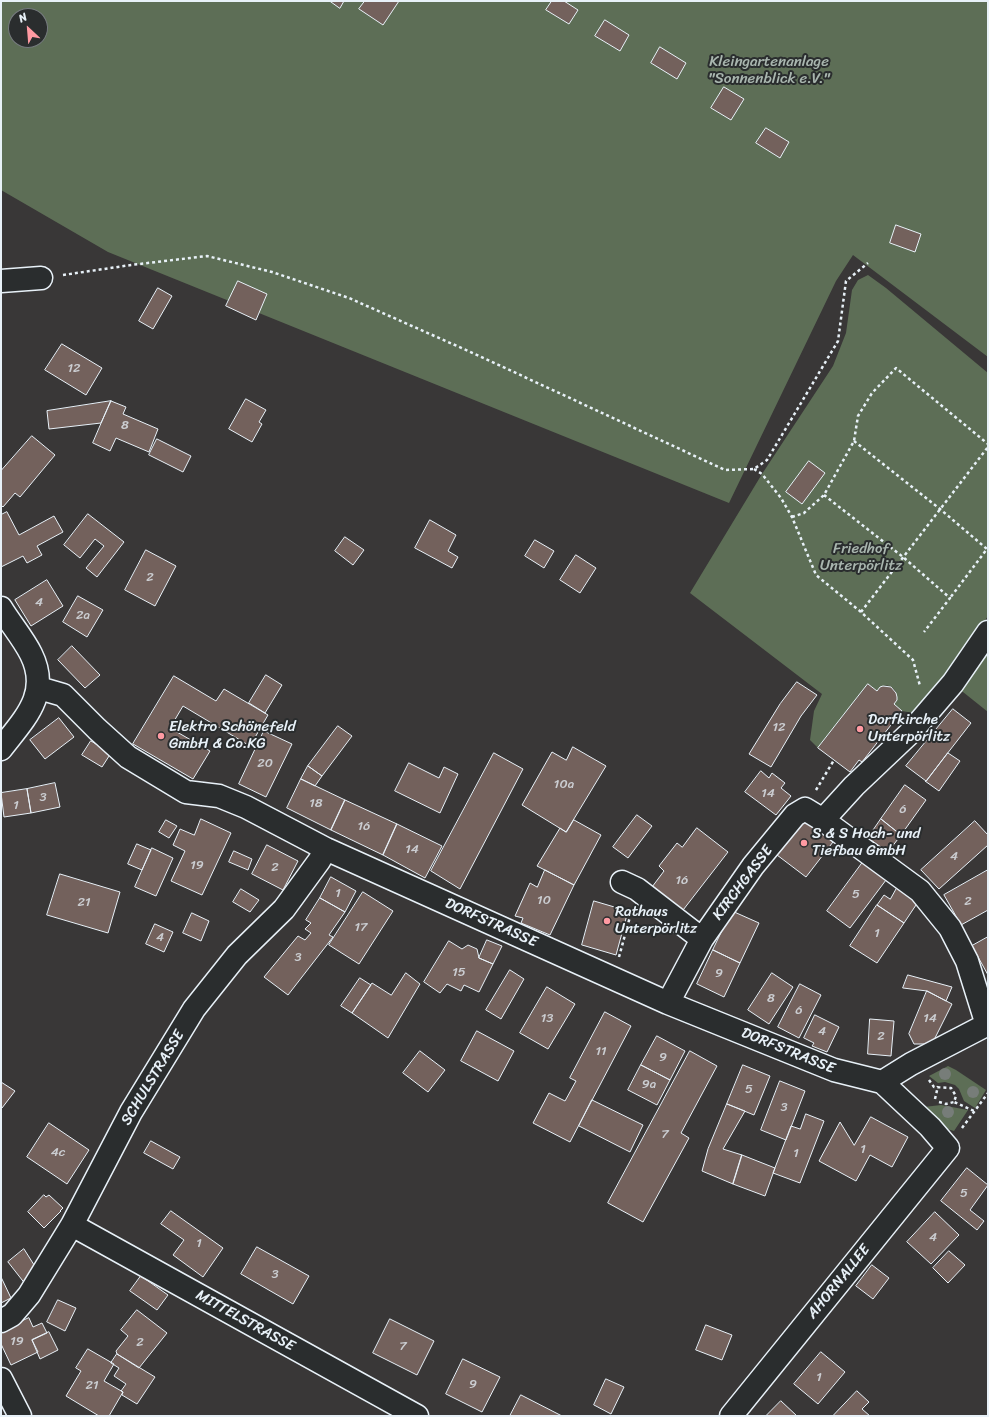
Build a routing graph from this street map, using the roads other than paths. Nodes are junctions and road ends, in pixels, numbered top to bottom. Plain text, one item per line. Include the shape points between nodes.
1 (41, 278) road end
2 (1, 281) edge
3 (1, 608) edge
4 (988, 632) edge
5 (38, 688) junction
6 (5, 738) edge
7 (814, 814) junction
8 (326, 849) junction
9 (630, 886) road end
10 (702, 938) junction
11 (668, 1003) junction
12 (987, 1024) edge
13 (882, 1082) junction
14 (948, 1148) joint
15 (72, 1226) junction
16 (1, 1321) edge
17 (1, 1379) edge
18 (20, 1416) edge
19 (417, 1416) edge
20 (731, 1416) edge

1 - 2 street
3 - 5 street via 31,654 38,672
4 - 7 street, KIRCHGASSE via 953,683 910,733 854,786
5 - 6 street via 31,710
5 - 8 street, DORFSTRASSE via 64,695 128,757 186,792 219,796
7 - 10 street, KIRCHGASSE via 795,815 753,866
7 - 12 street via 920,891 950,928 967,961
8 - 11 street, DORFSTRASSE
8 - 15 street, SCHULSTRASSE via 284,909 238,954 194,1009 131,1112
9 - 10 street
10 - 11 street, KIRCHGASSE
11 - 13 street, DORFSTRASSE via 834,1070
12 - 13 street
13 - 14 street, DORFSTRASSE via 930,1127
14 - 20 street, AHORNALLEE
15 - 16 street, SCHULSTRASSE via 29,1295 12,1315
15 - 19 street, MITTELSTRASSE
17 - 18 street

